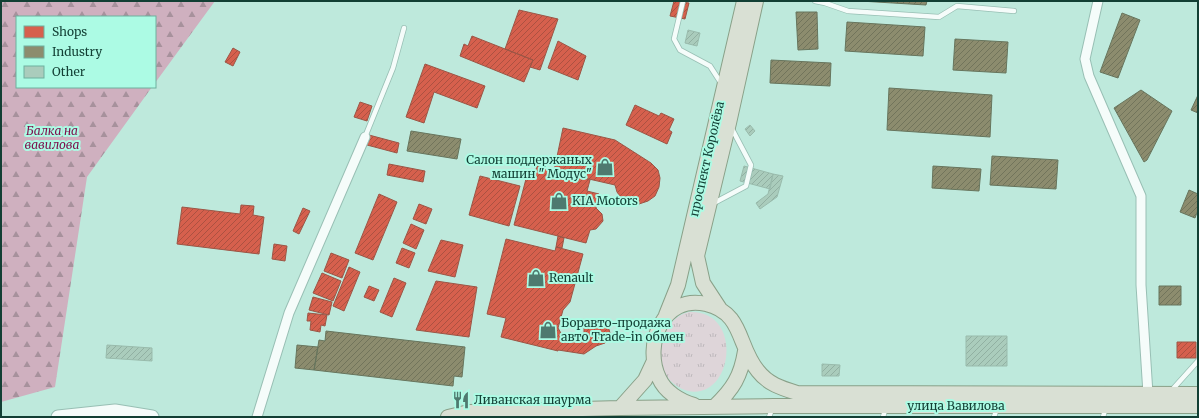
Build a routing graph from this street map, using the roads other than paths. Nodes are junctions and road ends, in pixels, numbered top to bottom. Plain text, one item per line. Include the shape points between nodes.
1 (683, 1) edge
2 (743, 1) edge
3 (756, 1) edge
4 (815, 1) edge
5 (1098, 1) edge
6 (1014, 11) dead end
7 (404, 28) dead end
8 (724, 86) junction
9 (729, 123) junction
10 (365, 137) joint
11 (709, 206) junction
12 (720, 309) junction
13 (666, 315) junction
14 (745, 351) junction
15 (1198, 361) edge
16 (654, 363) junction
17 (1148, 394) junction
18 (1168, 394) junction
19 (1198, 394) edge
20 (715, 406) junction
21 (1198, 406) edge
22 (699, 407) junction
23 (620, 408) junction
24 (771, 411) edge
25 (885, 411) edge
26 (1105, 411) edge
27 (996, 412) edge
28 (461, 416) edge
29 (58, 417) edge
30 (152, 417) edge
31 (257, 417) edge
32 (448, 417) edge

1 - 8 lane via 674,39 680,50 710,66
2 - 8 main road, проспект Королёва
3 - 9 main road, проспект Королёва
4 - 6 lane via 848,11 939,17 957,6
5 - 17 street via 1085,59 1089,76 1141,196 1141,285
7 - 10 lane via 393,68
8 - 13 main road, проспект Королёва via 678,285
9 - 11 main road, проспект Королёва
9 - 11 lane via 751,165 746,186
10 - 31 street via 289,313
11 - 12 main road, проспект Королёва via 697,256 703,283
12 - 13 main road, улица Вавилова via 694,302 681,305
12 - 14 main road, улица Вавилова via 732,319
13 - 16 main road, улица Вавилова via 658,328 653,345
14 - 17 main road, улица Вавилова via 758,371 773,385 797,393
14 - 20 main road via 738,378
15 - 18 lane
16 - 22 main road, улица Вавилова via 659,379 668,390 677,398
16 - 23 main road, улица Вавилова via 645,380
17 - 18 main road, улица Вавилова
18 - 19 main road, улица Вавилова
20 - 22 main road, улица Вавилова
20 - 24 main road, улица Вавилова
21 - 26 main road, улица Вавилова
22 - 23 main road, улица Вавилова via 665,410
23 - 28 main road, улица Вавилова via 477,412
24 - 25 main road, улица Вавилова
25 - 27 main road, улица Вавилова
26 - 27 main road, улица Вавилова
28 - 32 main road, улица Вавилова
29 - 30 street via 116,411

